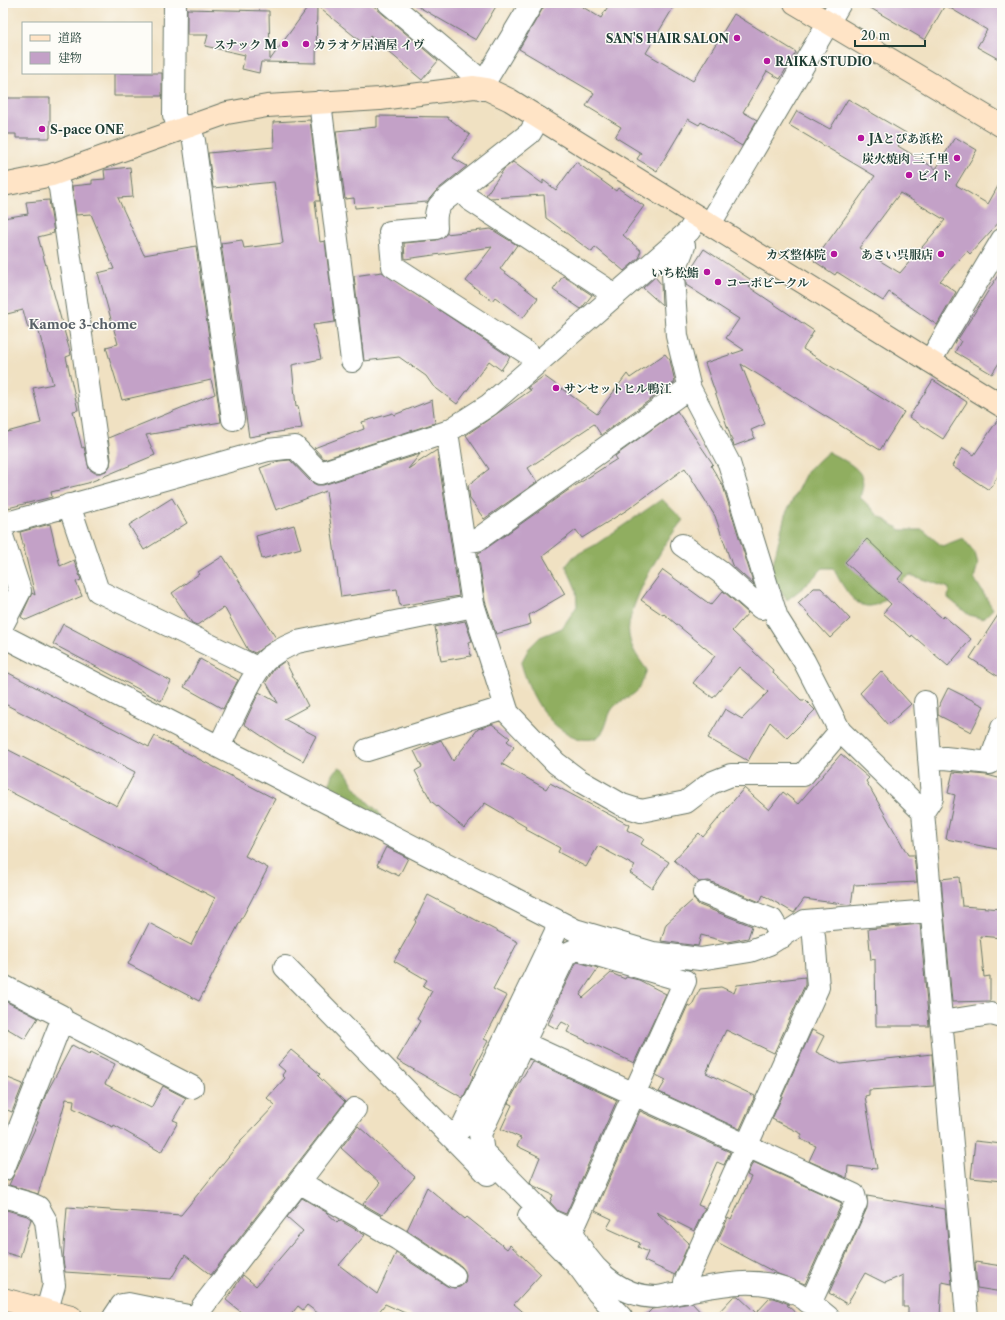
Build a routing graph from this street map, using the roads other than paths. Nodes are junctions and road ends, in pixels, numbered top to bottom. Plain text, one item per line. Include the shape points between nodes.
1 (175, 3) edge
2 (389, 3) edge
3 (532, 3) edge
4 (795, 3) edge
5 (840, 3) edge
6 (828, 23) junction
7 (483, 86) junction
8 (320, 102) junction
9 (539, 118) junction
10 (1002, 126) edge
11 (184, 128) junction
12 (54, 174) junction
13 (3, 185) edge
14 (460, 188) junction
15 (704, 220) junction
16 (679, 240) junction
17 (1002, 240) edge
18 (612, 298) junction
19 (352, 361) dead end
20 (930, 361) junction
21 (536, 364) junction
22 (690, 389) junction
23 (1002, 406) edge
24 (233, 419) dead end
25 (447, 432) junction
26 (99, 461) dead end
27 (69, 505) junction
28 (3, 530) edge
29 (3, 539) edge
30 (464, 542) junction
31 (682, 545) dead end
32 (474, 604) junction
33 (771, 605) junction
34 (3, 624) edge
35 (3, 636) edge
36 (259, 669) junction
37 (925, 702) dead end
38 (506, 707) junction
39 (1002, 728) edge
40 (840, 731) junction
41 (219, 747) junction
42 (367, 750) dead end
43 (929, 759) junction
44 (923, 812) junction
45 (704, 893) dead end
46 (931, 911) junction
47 (560, 923) junction
48 (814, 936) dead end
49 (782, 937) junction
50 (285, 967) dead end
51 (3, 986) edge
52 (1002, 1017) edge
53 (62, 1020) junction
54 (941, 1022) junction
55 (523, 1043) junction
56 (192, 1087) dead end
57 (634, 1094) junction
58 (355, 1109) dead end
59 (452, 1137) junction
60 (746, 1145) junction
61 (3, 1170) edge
62 (299, 1182) junction
63 (3, 1196) edge
64 (572, 1231) junction
65 (454, 1276) dead end
66 (604, 1287) junction
67 (687, 1292) junction
68 (3, 1299) edge
69 (808, 1302) junction
70 (47, 1310) junction
71 (70, 1317) edge
72 (114, 1317) edge
73 (193, 1317) edge
74 (197, 1317) edge
75 (621, 1317) edge
76 (828, 1317) edge
77 (967, 1317) edge

1 - 11 street via 174,115
2 - 7 street
3 - 7 street
4 - 6 street
5 - 6 street
6 - 10 street
6 - 15 street
7 - 8 street via 414,96
7 - 9 street
8 - 11 street via 253,107
8 - 19 street
9 - 14 street via 530,133
9 - 15 street
11 - 12 street
11 - 24 street via 194,141
12 - 13 street
12 - 26 street via 60,188
14 - 18 street via 469,199 603,287
14 - 21 street via 438,206 435,213 436,228 390,232 393,266 527,353
15 - 16 street
15 - 20 street
16 - 18 street
16 - 22 street via 684,246 673,276 677,336
17 - 20 street
18 - 21 street
20 - 23 street
21 - 25 street via 489,405
22 - 30 street via 477,540
22 - 33 street via 729,464
25 - 27 street via 320,473 295,447 268,450
25 - 30 street
27 - 28 street via 7,523
27 - 36 street via 98,591
29 - 34 street via 20,591
30 - 32 street
31 - 33 street via 720,572 761,608
32 - 36 street via 297,642 280,649
32 - 38 street
33 - 40 street via 804,661
35 - 41 street
36 - 41 street
37 - 43 street
38 - 40 street via 508,713 571,776 622,805 640,811 686,802 711,783 731,775 803,775
38 - 42 street
39 - 43 street via 990,763 945,758
40 - 44 street
41 - 47 street
43 - 44 street via 932,798
44 - 46 street
45 - 49 street via 772,920
46 - 49 street via 805,921
46 - 54 street
47 - 49 street via 575,930 653,953 700,959 750,951
47 - 59 street via 463,1126
48 - 60 street via 818,988
50 - 59 street
51 - 53 street via 61,1016
52 - 54 street via 991,1014
53 - 56 street
53 - 61 street
54 - 77 street
55 - 57 street
55 - 57 street via 566,954 577,949 685,981
55 - 64 street via 480,1134 483,1152 551,1221
57 - 60 street
57 - 64 street
58 - 62 street
59 - 66 street via 579,1267
60 - 67 street via 685,1282
60 - 69 street via 854,1194 856,1203 814,1295
62 - 65 street via 398,1239
62 - 74 street
63 - 70 street via 38,1208 46,1221 54,1285
64 - 66 street
66 - 67 street via 644,1297
66 - 75 street
67 - 69 street via 742,1282 760,1283 793,1292
68 - 70 street
69 - 76 street
70 - 71 street
72 - 73 street via 122,1305 128,1304

